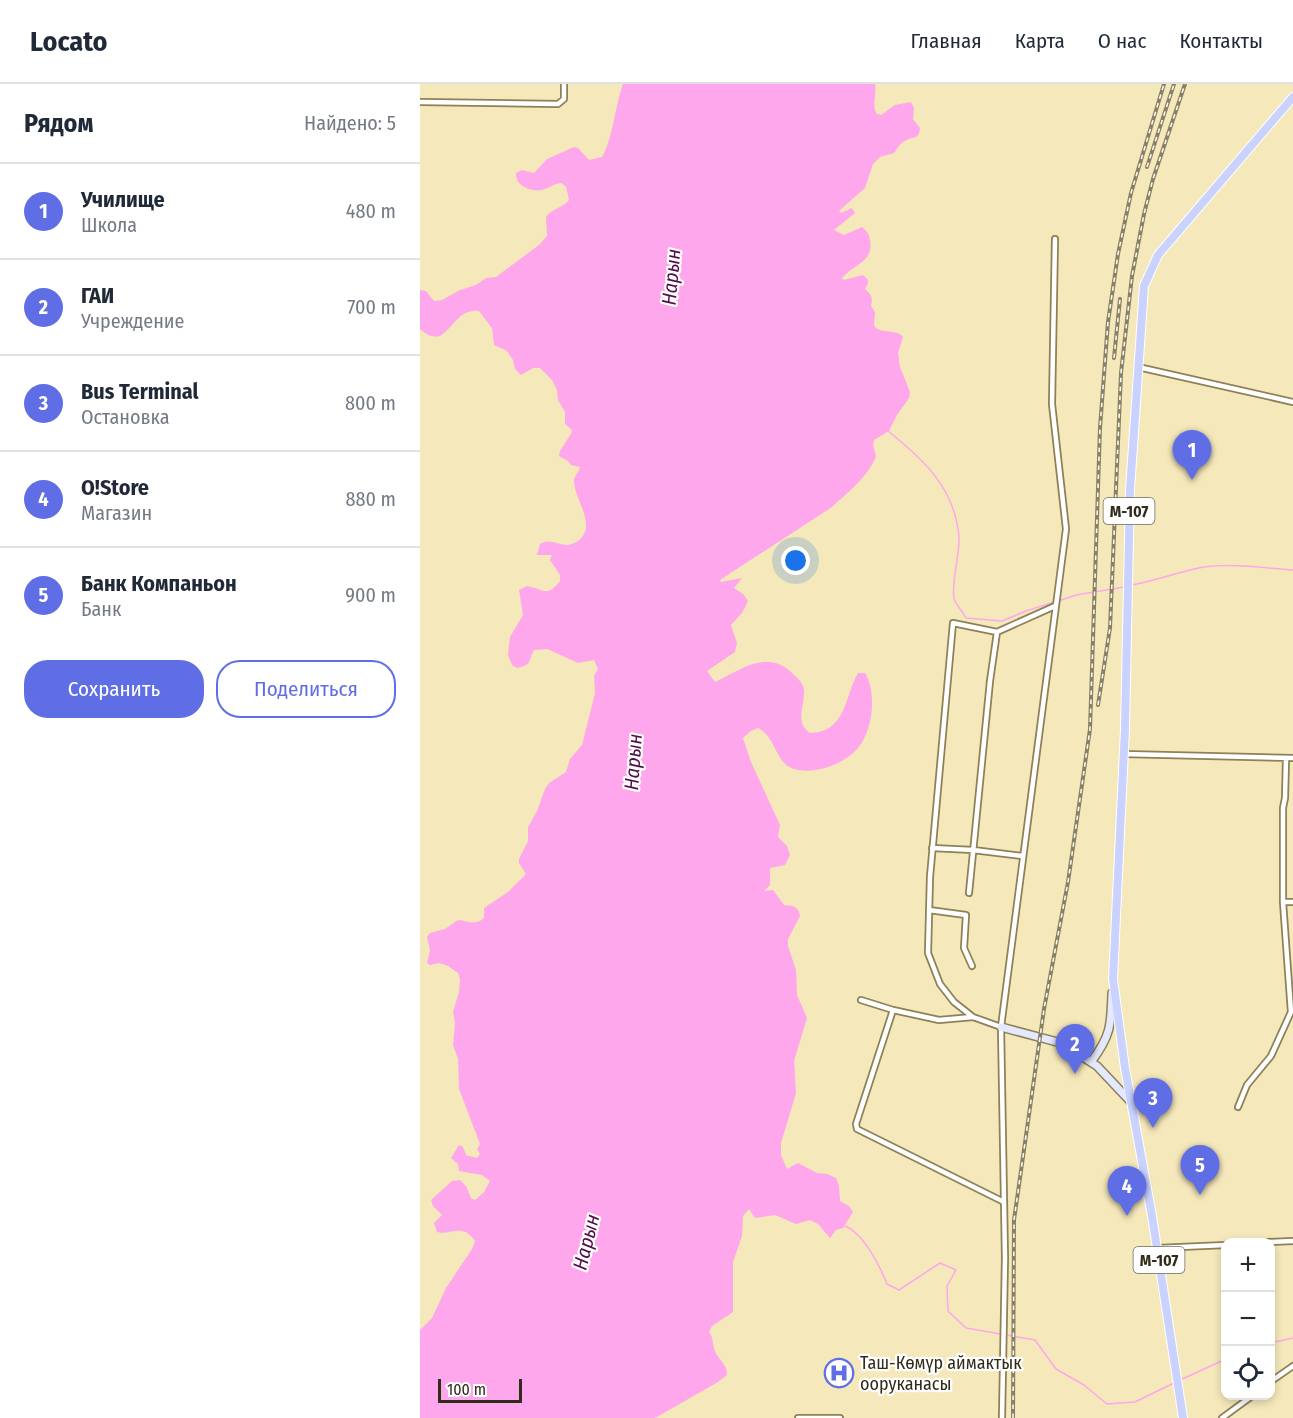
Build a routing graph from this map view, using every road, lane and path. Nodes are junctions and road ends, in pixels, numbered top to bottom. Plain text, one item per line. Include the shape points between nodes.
1 (564, 84) edge
2 (1293, 97) edge
3 (420, 102) edge
4 (1055, 239) dead end
5 (1138, 368) junction
6 (1293, 402) edge
7 (1055, 606) junction
8 (998, 632) junction
9 (1123, 754) junction
10 (1293, 758) edge
11 (1286, 759) junction
12 (932, 848) junction
13 (973, 850) junction
14 (1023, 856) junction
15 (969, 893) dead end
16 (1283, 902) junction
17 (1293, 902) edge
18 (929, 910) junction
19 (972, 966) dead end
20 (1113, 979) junction
21 (861, 1000) dead end
22 (893, 1010) junction
23 (973, 1017) junction
24 (1001, 1027) junction
25 (1091, 1062) junction
26 (1131, 1102) junction
27 (1238, 1107) dead end
28 (1004, 1202) junction
29 (1293, 1241) edge
30 (1275, 1242) edge
31 (1221, 1245) edge
32 (1157, 1248) junction
33 (1293, 1366) edge
34 (1275, 1379) edge
35 (1245, 1400) edge
36 (824, 1417) edge
37 (798, 1418) edge
38 (840, 1418) edge
39 (1002, 1418) edge
40 (1183, 1418) edge
41 (1222, 1418) edge

1 - 3 street via 564,99 558,104
2 - 5 main road, М-107 via 1158,255 1144,286
4 - 7 street via 1052,404 1066,529
5 - 6 street
5 - 9 main road, М-107 via 1130,490
7 - 8 street
7 - 14 street
8 - 12 street via 953,623
8 - 13 street
9 - 11 street
9 - 20 main road, М-107
10 - 11 street
11 - 16 street
12 - 13 street
12 - 18 street
13 - 14 street
13 - 15 street
14 - 24 street
16 - 17 street
16 - 27 street via 1291,1012 1271,1056 1247,1085
18 - 19 street via 966,915 964,948
18 - 23 street via 928,953 940,984
20 - 25 street via 1110,1028 1104,1045
20 - 26 main road, М-107
21 - 22 street
22 - 23 street via 939,1020
22 - 28 street via 857,1129
23 - 24 street
24 - 25 street via 1061,1043
24 - 28 street
25 - 26 street
26 - 32 main road, М-107
28 - 39 street
29 - 30 street
31 - 32 street
32 - 40 main road, М-107
33 - 34 street
35 - 41 street
36 - 37 street
36 - 38 street

